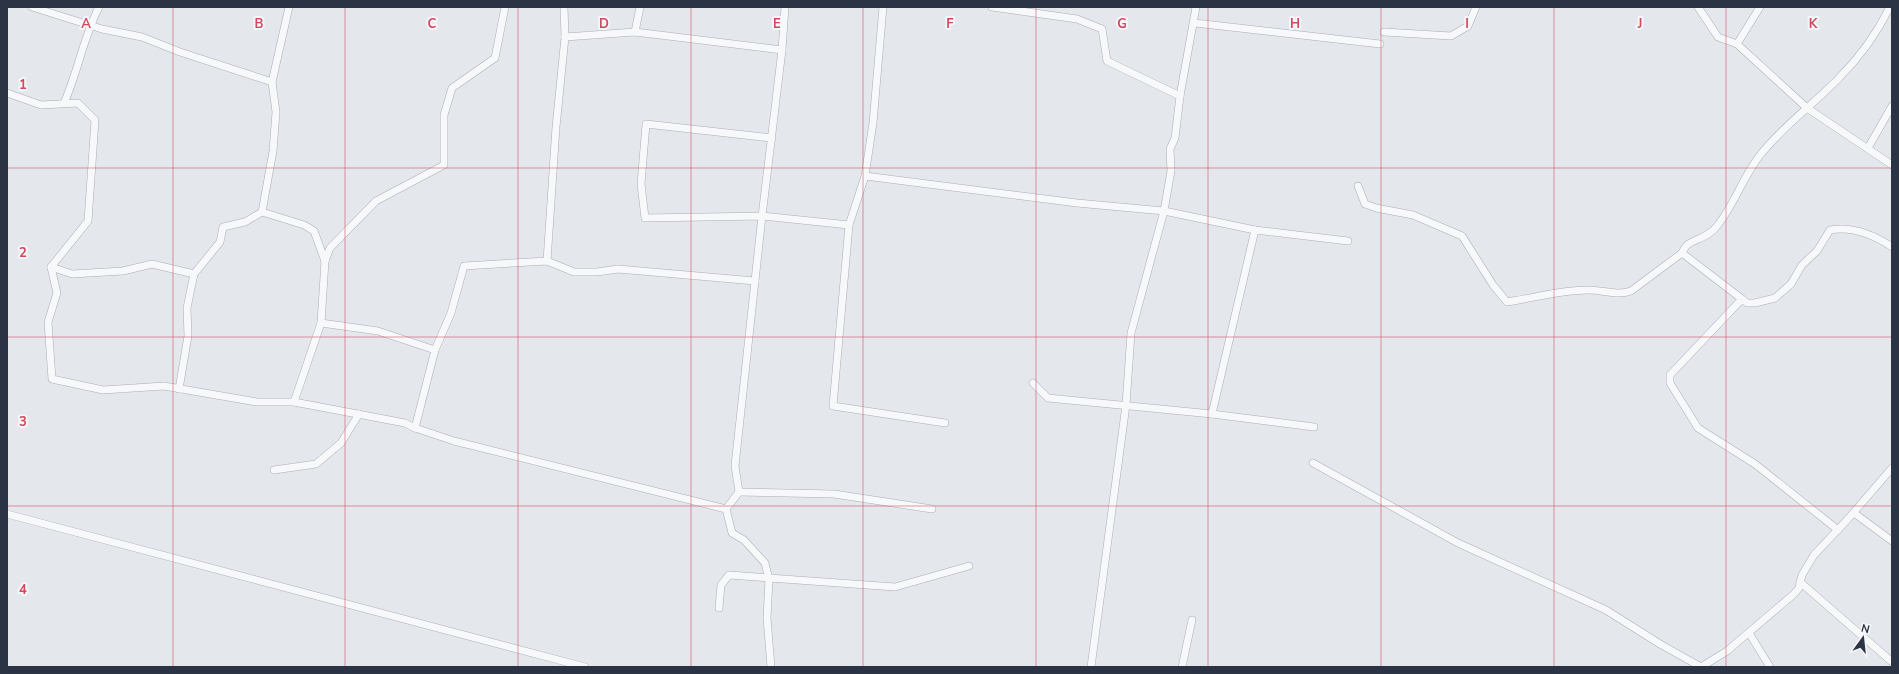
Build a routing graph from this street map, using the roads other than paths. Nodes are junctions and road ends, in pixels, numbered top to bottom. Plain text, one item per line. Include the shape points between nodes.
1 (32, 7) edge
2 (99, 7) edge
3 (289, 7) edge
4 (504, 7) edge
5 (564, 7) edge
6 (640, 7) edge
7 (785, 7) edge
8 (883, 7) edge
9 (992, 7) edge
10 (1196, 7) edge
11 (1476, 7) edge
12 (1698, 7) edge
13 (1760, 7) edge
14 (1890, 7) edge
15 (1194, 23) junction
16 (90, 25) junction
17 (635, 32) junction
18 (1384, 32) dead end
19 (565, 37) junction
20 (1380, 44) dead end
21 (1737, 44) junction
22 (782, 50) junction
23 (272, 82) junction
24 (7, 93) edge
25 (1180, 96) junction
26 (64, 104) junction
27 (1892, 106) edge
28 (1807, 108) junction
29 (772, 138) junction
30 (1868, 148) junction
31 (1892, 165) edge
32 (865, 176) junction
33 (1358, 186) dead end
34 (1164, 211) junction
35 (262, 212) junction
36 (762, 216) junction
37 (849, 225) junction
38 (1255, 230) junction
39 (1348, 241) dead end
40 (1892, 247) edge
41 (1682, 253) junction
42 (325, 261) junction
43 (547, 262) junction
44 (51, 267) junction
45 (194, 274) junction
46 (755, 281) junction
47 (1742, 299) junction
48 (321, 323) junction
49 (435, 350) junction
50 (1033, 383) dead end
51 (179, 388) junction
52 (294, 402) junction
53 (1126, 405) junction
54 (360, 414) junction
55 (1212, 414) junction
56 (945, 422) dead end
57 (1314, 427) dead end
58 (415, 428) junction
59 (1313, 463) dead end
60 (1892, 468) edge
61 (274, 470) dead end
62 (739, 492) junction
63 (726, 509) junction
64 (932, 509) dead end
65 (1854, 513) junction
66 (7, 514) edge
67 (1838, 530) junction
68 (1892, 541) edge
69 (969, 566) dead end
70 (769, 579) junction
71 (1800, 582) junction
72 (719, 608) dead end
73 (1192, 620) dead end
74 (1749, 633) junction
75 (1891, 661) dead end
76 (585, 667) edge
77 (771, 667) edge
78 (1091, 667) edge
79 (1182, 667) edge
80 (1701, 667) edge
81 (1770, 667) edge

1 - 16 street
2 - 16 street
3 - 23 street
4 - 42 street via 495,58 452,88 444,115 444,165 376,201 330,248
5 - 19 street
6 - 17 street
7 - 22 street
8 - 32 street
9 - 25 street via 1077,19 1102,29 1107,61
10 - 15 street
11 - 18 street via 1468,26 1451,36
12 - 21 street via 1718,37
13 - 21 street
14 - 28 street via 1879,29 1858,57
15 - 20 street
15 - 25 street
16 - 23 street via 142,37
16 - 26 street
17 - 19 street
17 - 22 street
19 - 43 street
21 - 28 street
22 - 29 street
23 - 35 street via 276,112 274,143
24 - 26 street via 41,105
25 - 34 street via 1175,138 1170,149 1171,171
26 - 44 street via 78,103 95,120 88,221
27 - 30 street
28 - 30 street
28 - 41 street via 1778,134 1760,155 1716,228 1687,245
29 - 36 street
29 - 36 street via 646,124 641,184 645,218
30 - 31 street
32 - 34 street via 1077,203
32 - 37 street
33 - 41 street via 1365,204 1413,215 1462,236 1507,302 1588,290 1622,294 1631,291
34 - 38 street
34 - 53 street via 1131,333
35 - 42 street via 304,225 314,231
35 - 45 street via 245,222 223,227 220,242
36 - 37 street
36 - 46 street
37 - 56 street via 833,406
38 - 39 street
38 - 55 street
40 - 47 street via 1877,237 1862,232 1842,228 1830,230 1818,251 1802,265 1791,284 1774,298 1755,303 1747,303
41 - 47 street
42 - 48 street
43 - 46 street via 574,272 618,269
43 - 49 street via 464,266 451,313
44 - 45 street via 72,274 123,271 152,264
44 - 51 street via 57,293 48,322 52,379 103,390 149,386
45 - 51 street via 187,308 188,336
46 - 62 street via 735,466
47 - 67 street via 1670,375 1670,383 1698,428 1755,464
48 - 49 street via 378,330
48 - 52 street
49 - 58 street
50 - 53 street via 1048,398
51 - 52 street via 257,402
52 - 54 street
53 - 55 street
53 - 78 street
54 - 58 street via 405,423
54 - 61 street via 341,443 316,464
55 - 57 street
58 - 63 street via 454,441
59 - 80 street via 1458,543 1606,610
60 - 65 street
62 - 63 street
62 - 64 street via 834,494
63 - 70 street via 732,533 744,540 765,564
65 - 67 street
65 - 68 street
66 - 76 street
67 - 71 street via 1814,555
69 - 70 street via 895,587
70 - 72 street via 729,575 721,585
70 - 77 street via 767,618
71 - 74 street via 1794,594
71 - 75 street
73 - 79 street
74 - 80 street
74 - 81 street

